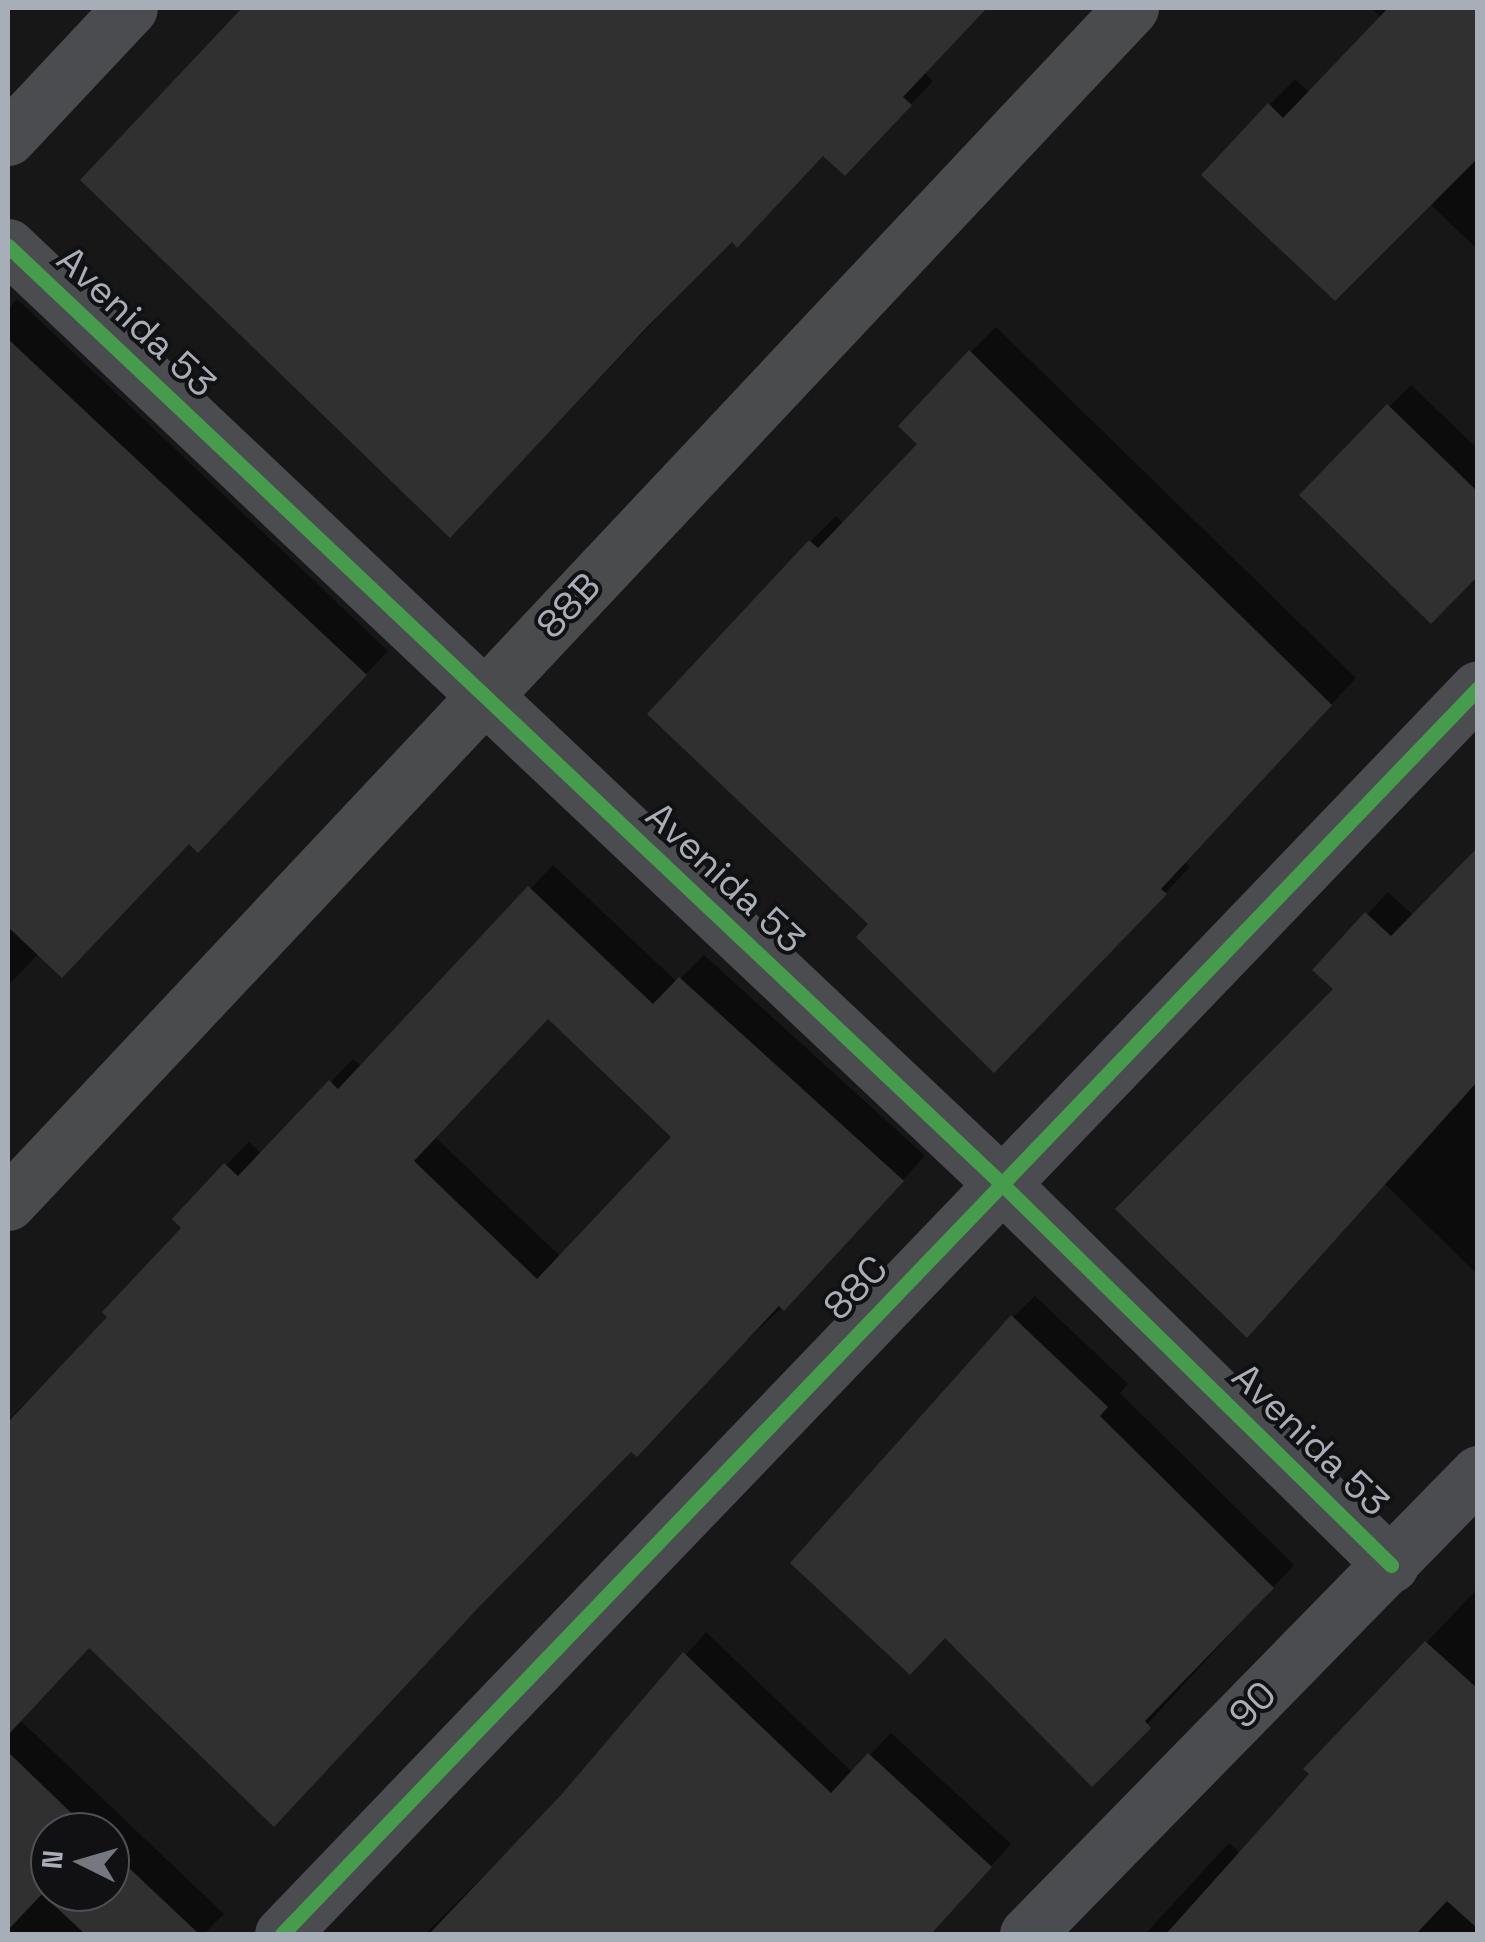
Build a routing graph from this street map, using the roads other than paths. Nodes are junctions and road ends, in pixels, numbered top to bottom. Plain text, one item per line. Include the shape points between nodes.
1 (130, 8) edge
2 (1130, 8) edge
3 (12, 122) edge
4 (8, 246) edge
5 (1478, 688) edge
6 (485, 696) junction
7 (1001, 1183) junction
8 (8, 1203) edge
9 (1478, 1473) edge
10 (1391, 1564) junction
11 (282, 1934) edge
12 (1027, 1934) edge

1 - 3 street
2 - 6 street, 88B
4 - 6 street, Avenida 53
5 - 7 street, 88C
6 - 7 street, Avenida 53
6 - 8 street, 88B
7 - 10 street, Avenida 53
7 - 11 street, 88C
9 - 10 street, 90
10 - 12 street, 90

